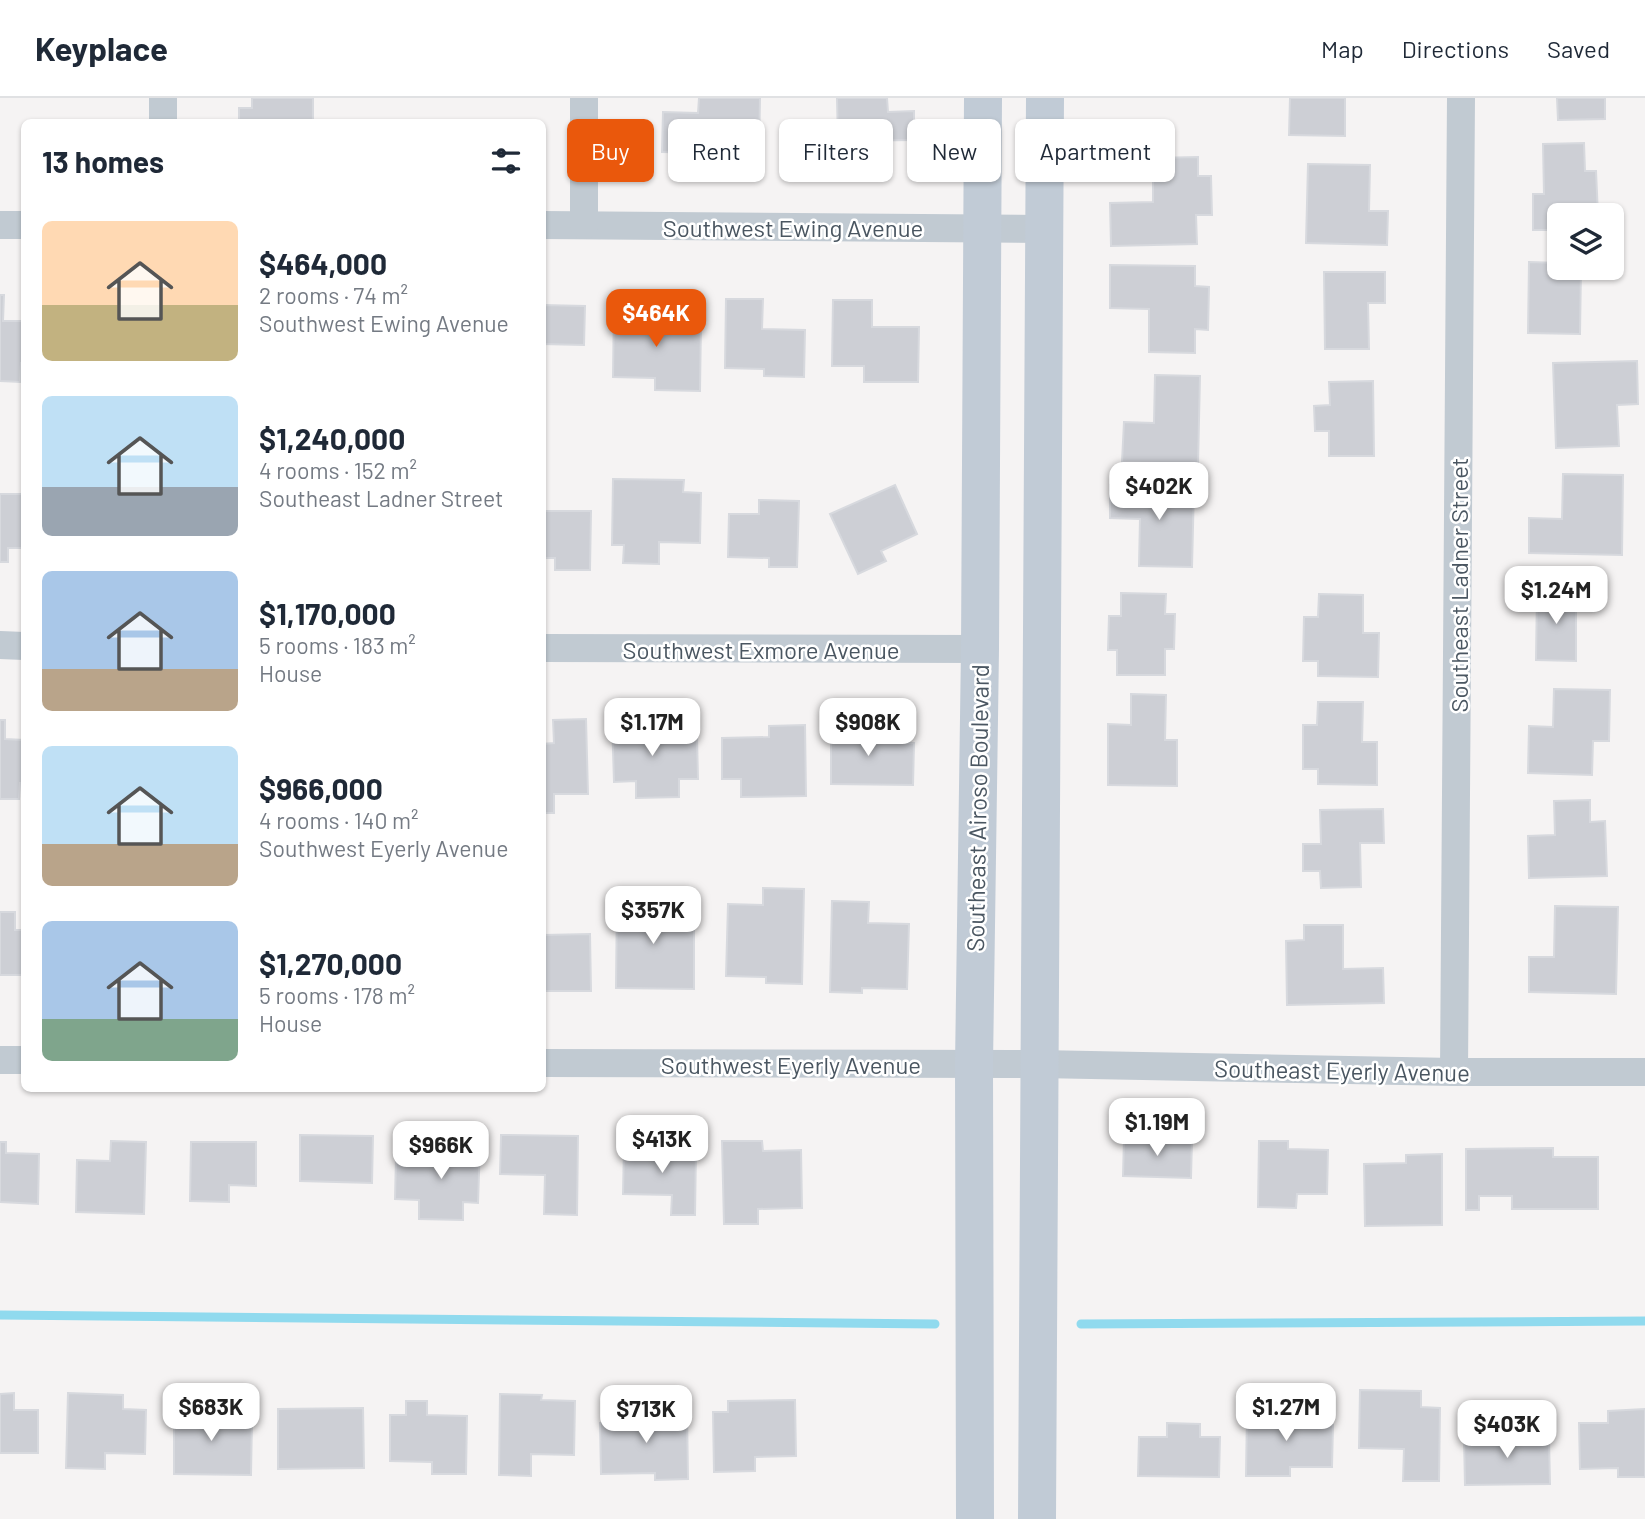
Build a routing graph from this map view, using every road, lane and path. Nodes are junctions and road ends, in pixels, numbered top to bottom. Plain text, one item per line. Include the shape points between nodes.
1 (163, 98) edge
2 (584, 98) edge
3 (983, 98) edge
4 (1045, 98) edge
5 (1461, 98) edge
6 (163, 119) edge
7 (0, 225) edge
8 (21, 225) edge
9 (546, 225) edge
10 (584, 225) junction
11 (983, 229) junction
12 (1044, 229) junction
13 (0, 646) edge
14 (21, 646) edge
15 (546, 648) edge
16 (979, 649) junction
17 (0, 1060) edge
18 (21, 1060) edge
19 (546, 1063) edge
20 (974, 1065) junction
21 (1039, 1065) junction
22 (1454, 1072) junction
23 (1645, 1072) edge
24 (975, 1519) edge
25 (1037, 1519) edge

1 - 6 street
2 - 10 street
3 - 11 main road, Southeast Airoso Boulevard
4 - 12 main road
5 - 22 street, Southeast Ladner Street
7 - 8 street
9 - 10 street, Southwest Ewing Avenue
10 - 11 street, Southwest Ewing Avenue
11 - 12 street, Southwest Ewing Avenue
11 - 16 main road, Southeast Airoso Boulevard
12 - 21 main road
13 - 14 street
15 - 16 street, Southwest Exmore Avenue
16 - 20 main road, Southeast Airoso Boulevard
17 - 18 street
19 - 20 street, Southwest Eyerly Avenue
20 - 21 street, Southwest Eyerly Avenue
20 - 24 main road, Southeast Airoso Boulevard
21 - 22 street, Southeast Eyerly Avenue
21 - 25 main road
22 - 23 street, Southeast Eyerly Avenue

